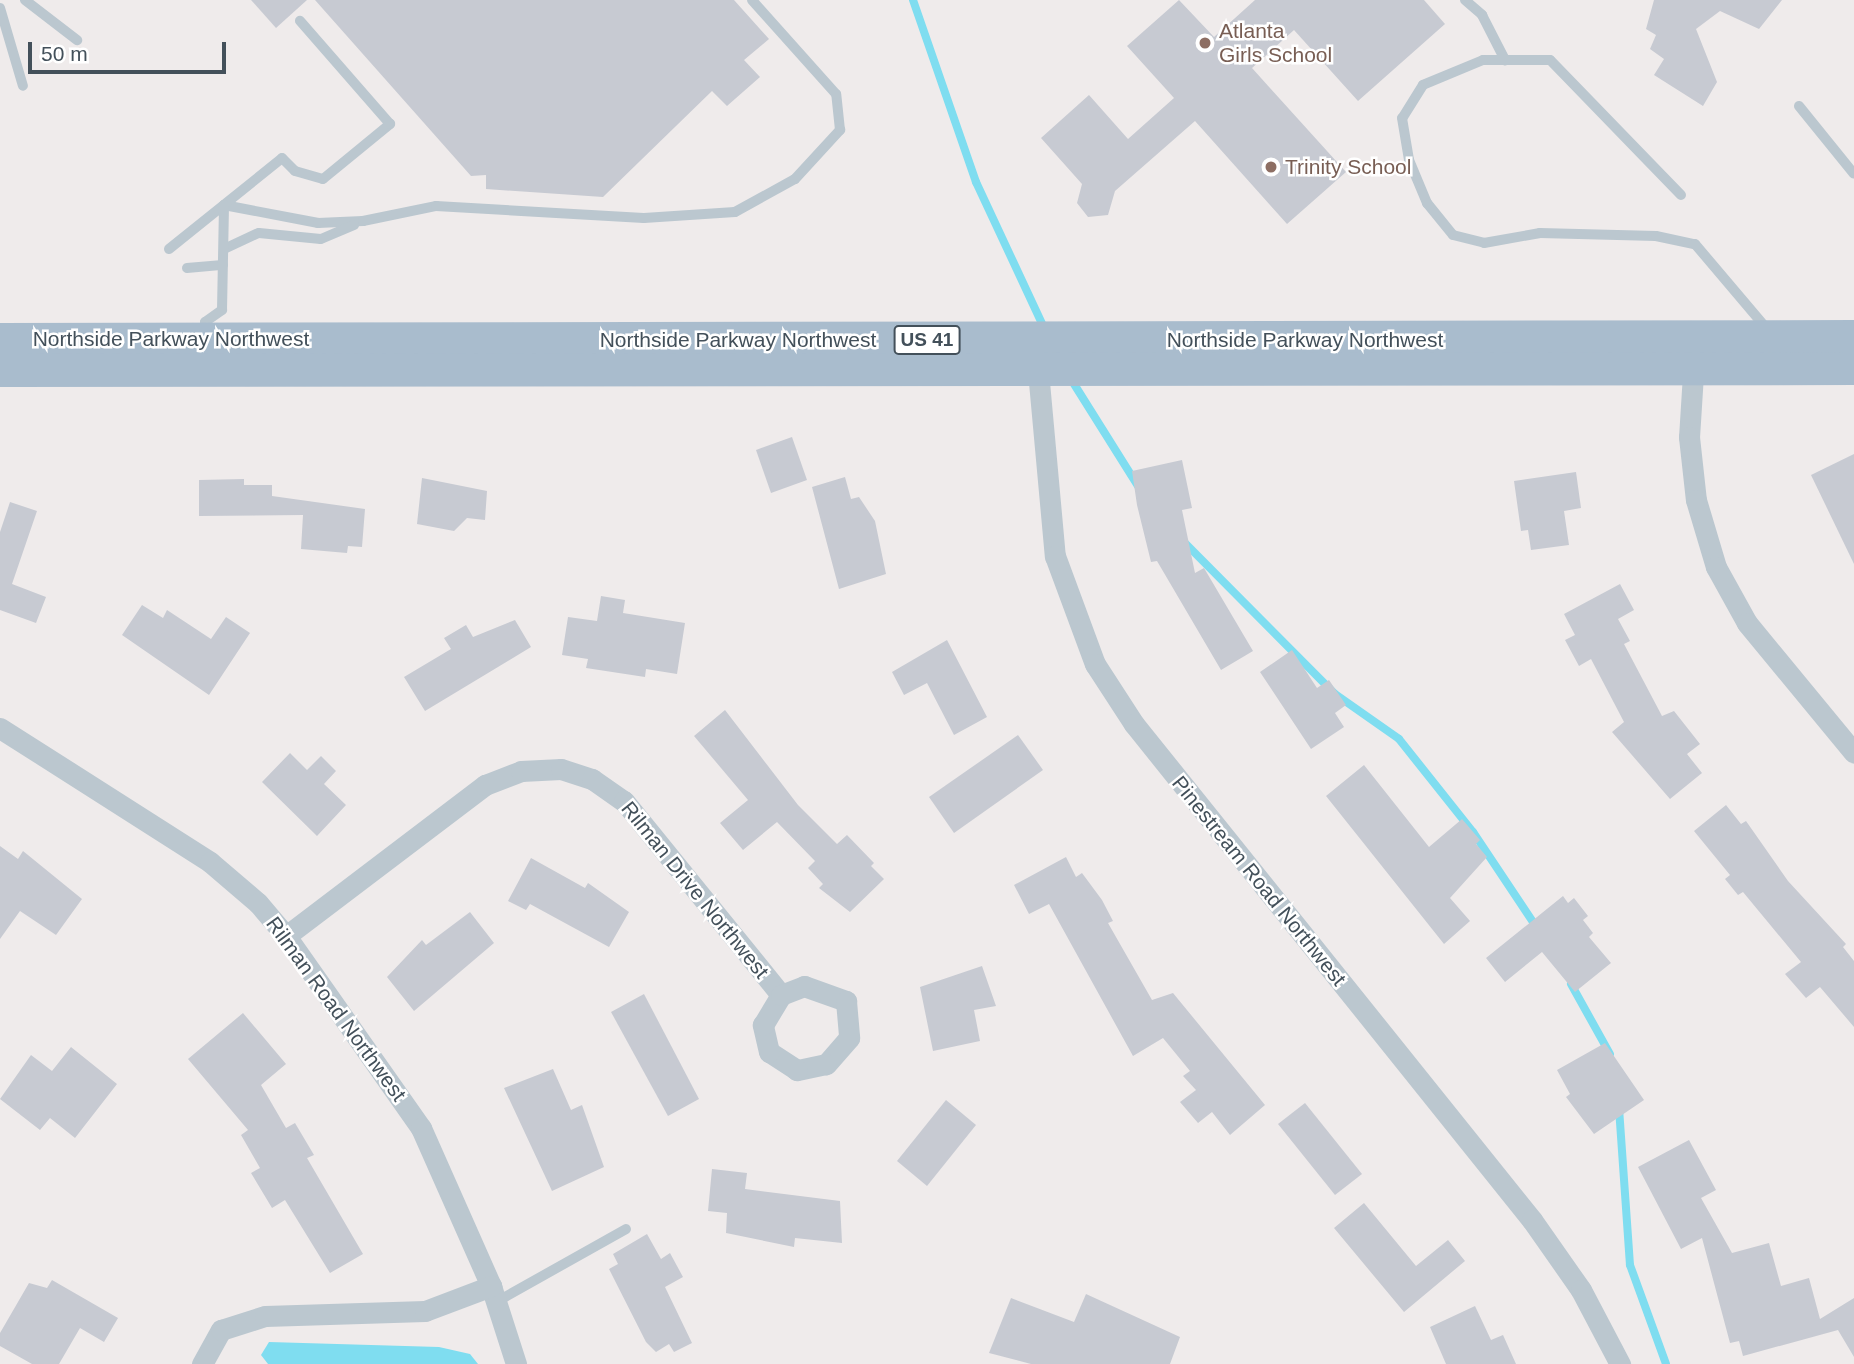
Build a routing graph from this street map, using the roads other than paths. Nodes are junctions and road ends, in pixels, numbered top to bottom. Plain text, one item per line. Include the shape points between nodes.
1 (25, 0) edge
2 (752, 0) edge
3 (1465, 0) edge
4 (0, 8) edge
5 (300, 21) dead end
6 (77, 40) dead end
7 (1505, 60) junction
8 (23, 86) dead end
9 (1799, 106) dead end
10 (1854, 174) edge
11 (1681, 195) dead end
12 (224, 205) junction
13 (363, 221) junction
14 (169, 249) dead end
15 (224, 249) junction
16 (223, 265) junction
17 (187, 268) dead end
18 (1854, 336) edge
19 (1775, 337) junction
20 (0, 339) edge
21 (207, 348) junction
22 (1694, 354) junction
23 (1037, 355) junction
24 (1854, 368) edge
25 (0, 370) edge
26 (0, 728) edge
27 (1854, 753) edge
28 (286, 936) junction
29 (781, 995) junction
30 (626, 1229) dead end
31 (494, 1294) junction
32 (202, 1364) edge
33 (516, 1364) edge
34 (1620, 1364) edge

1 - 6 lane
2 - 13 lane via 836,94 841,130 795,179 735,212 644,218 436,206
3 - 7 lane via 1482,15
4 - 8 lane
5 - 12 lane via 390,124 332,175 313,180 282,158
7 - 11 lane via 1550,60
7 - 19 lane via 1483,60 1423,85 1402,118 1409,160 1427,203 1453,235 1484,243 1540,233 1656,236 1695,244
9 - 10 lane
12 - 13 lane via 318,223
12 - 14 lane
12 - 15 lane
13 - 15 lane via 321,239 260,233
15 - 16 lane
16 - 17 lane
16 - 21 lane via 222,310
18 - 19 main road, Northside Parkway Northwest / US 41
19 - 22 main road, Northside Parkway Northwest / US 41
20 - 21 main road, Northside Parkway Northwest / US 41
21 - 23 main road, Northside Parkway Northwest / US 41
21 - 25 main road, Northside Parkway Northwest / US 41
22 - 23 main road, Northside Parkway Northwest / US 41
22 - 24 main road, Northside Parkway Northwest / US 41
22 - 27 street via 1689,437 1696,500 1716,567 1746,623
23 - 34 street, Pinestream Road Northwest via 1055,556 1095,664 1134,724 1532,1220 1581,1290
26 - 28 street, Rilman Road Northwest via 210,862 258,903
28 - 29 street, Rilman Drive Northwest via 485,785 521,771 561,769 592,779 624,801
28 - 31 street, Rilman Road Northwest via 421,1128
29 - 29 street, Rilman Drive Northwest via 763,1025 769,1052 797,1070 826,1064 849,1038 846,1001 804,986
30 - 31 lane
31 - 32 street via 425,1311 265,1316 221,1330
31 - 33 street, Rilman Road Northwest

